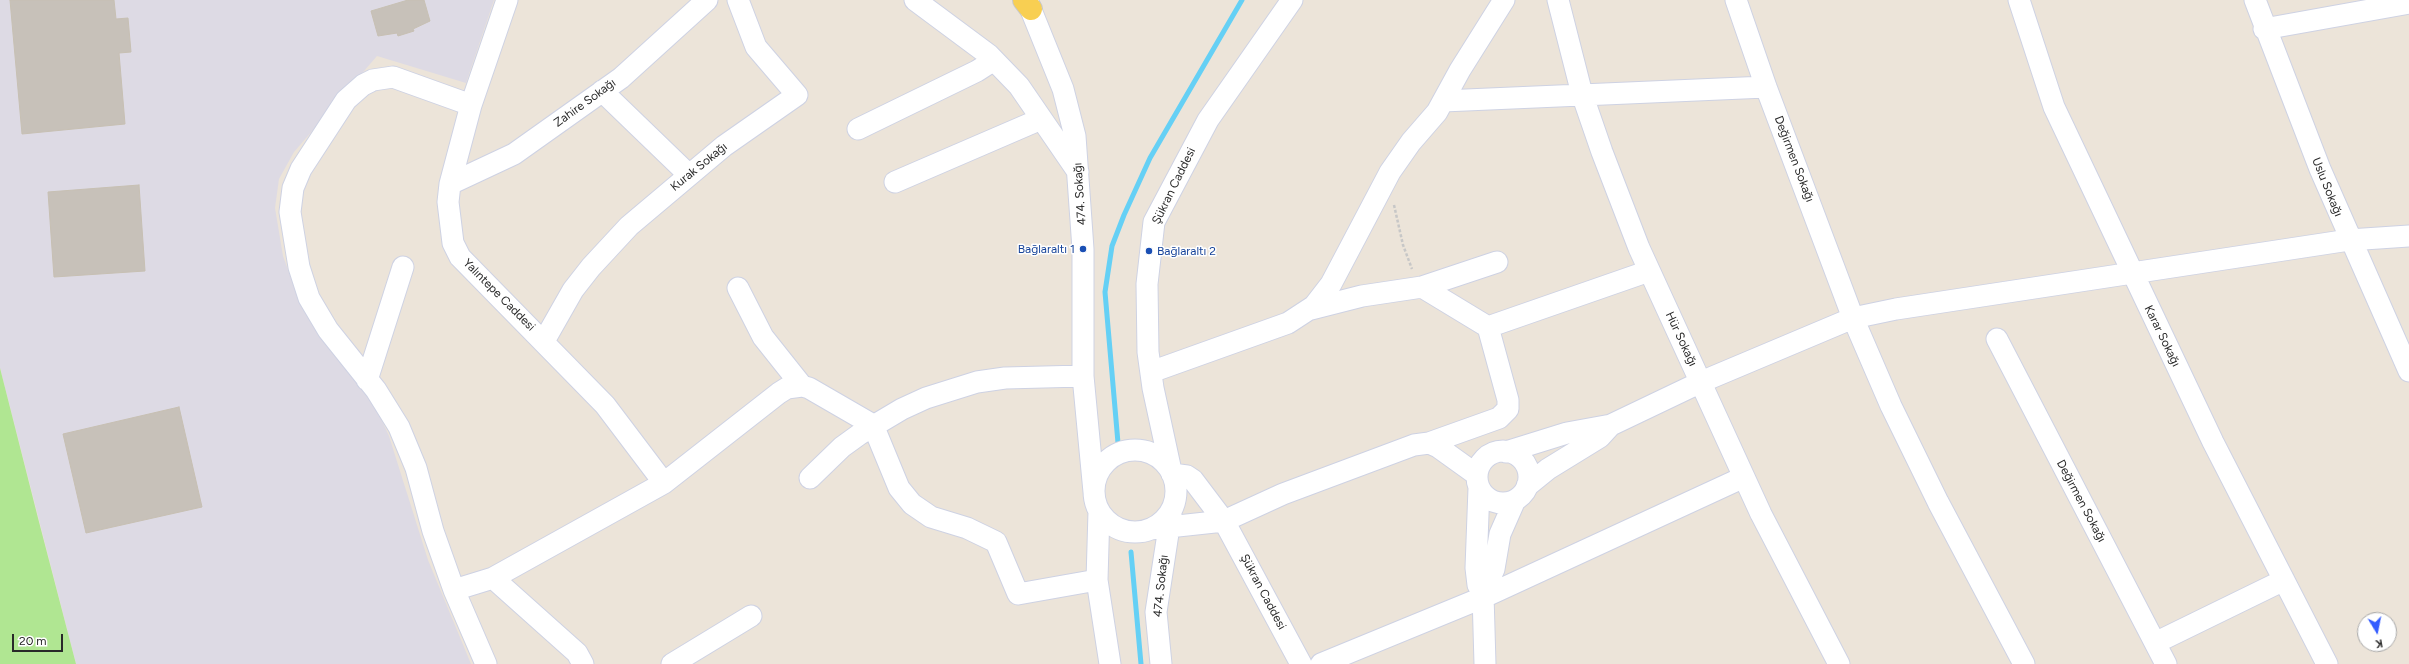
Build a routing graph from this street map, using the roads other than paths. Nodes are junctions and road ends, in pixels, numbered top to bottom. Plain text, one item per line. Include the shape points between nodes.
1 (507, 0) edge
2 (706, 0) edge
3 (738, 0) edge
4 (915, 0) edge
5 (1292, 0) edge
6 (1504, 0) edge
7 (1558, 0) edge
8 (1736, 0) edge
9 (2019, 0) edge
10 (2254, 0) edge
11 (2409, 2) edge
12 (1027, 3) edge
13 (2264, 29) junction
14 (994, 60) junction
15 (1766, 87) junction
16 (602, 91) junction
17 (1582, 94) junction
18 (1443, 101) junction
19 (471, 106) junction
20 (1041, 119) junction
21 (858, 129) dead end
22 (1078, 173) junction
23 (688, 174) junction
24 (895, 182) dead end
25 (450, 184) junction
26 (2409, 236) edge
27 (2349, 240) junction
28 (1497, 262) dead end
29 (403, 267) dead end
30 (1649, 270) junction
31 (2132, 274) junction
32 (1422, 287) junction
33 (738, 288) dead end
34 (1311, 309) junction
35 (1852, 318) junction
36 (1488, 327) junction
37 (1997, 338) dead end
38 (544, 341) junction
39 (2409, 371) edge
40 (1151, 372) junction
41 (1083, 376) junction
42 (367, 380) junction
43 (1701, 382) junction
44 (802, 386) junction
45 (1611, 425) junction
46 (873, 426) junction
47 (1429, 443) junction
48 (1506, 452) junction
49 (1172, 472) junction
50 (1744, 477) junction
51 (810, 478) dead end
52 (1478, 481) junction
53 (664, 483) junction
54 (1521, 493) junction
55 (1096, 502) junction
56 (1224, 521) junction
57 (1164, 522) junction
58 (493, 578) junction
59 (1097, 580) junction
60 (2284, 580) junction
61 (454, 590) junction
62 (1484, 596) junction
63 (751, 616) dead end
64 (2156, 643) junction
65 (486, 664) edge
66 (583, 664) edge
67 (672, 664) edge
68 (1110, 664) edge
69 (1161, 664) edge
70 (1300, 664) edge
71 (1321, 664) edge
72 (1485, 664) edge
73 (1839, 664) edge
74 (2024, 664) edge
75 (2166, 664) edge
76 (2327, 664) edge

1 - 19 street, Yalıntepe Caddesi
2 - 16 street, Zahire Sokağı via 620,78
3 - 23 street, Kurak Sokağı via 756,46 797,95
4 - 14 street
5 - 40 street, Şükran Caddesi via 1208,120 1154,222 1146,318
6 - 18 street
7 - 17 street, Hür Sokağı
8 - 15 street, Değirmen Sokağı
9 - 31 street, Karar Sokağı via 2054,107
10 - 13 street, Uslu Sokağı
11 - 13 street
12 - 22 street, 474. Sokağı via 1062,89 1075,136
13 - 27 street, Uslu Sokağı
14 - 20 street via 1019,86
14 - 21 street via 977,71
15 - 17 street
15 - 35 street, Değirmen Sokağı
16 - 23 street
16 - 25 street, Zahire Sokağı via 514,154
17 - 18 street
17 - 30 street, Hür Sokağı via 1620,200
18 - 34 street via 1390,172 1331,284
19 - 25 street, Yalıntepe Caddesi
19 - 42 street via 393,77 373,80 346,100 296,178 290,200 290,212 304,283 325,325
20 - 22 street
20 - 24 street
22 - 41 street, 474. Sokağı via 1084,249
23 - 38 street, Kurak Sokağı via 605,250 573,290
25 - 38 street, Yalıntepe Caddesi via 449,220 453,242 460,256
26 - 27 street
27 - 31 street
27 - 39 street, Uslu Sokağı
28 - 32 street
29 - 42 street
30 - 36 street
30 - 43 street, Hür Sokağı
31 - 35 street via 1896,308
31 - 60 street, Karar Sokağı via 2213,442
32 - 34 street via 1362,296
32 - 36 street
33 - 44 street via 763,337
34 - 40 street via 1288,323
35 - 43 street
35 - 74 street, Değirmen Sokağı via 1938,502
36 - 47 street via 1508,400 1508,409 1500,418
37 - 64 street, Değirmen Sokağı
38 - 53 street, Yalıntepe Caddesi via 605,405
40 - 49 street, Şükran Caddesi
41 - 46 street via 1012,378 977,382 926,398
41 - 55 street, 474. Sokağı
42 - 61 street via 388,408 408,447
43 - 45 street
43 - 50 street, Hür Sokağı
44 - 46 street
44 - 53 street via 787,388 779,393
45 - 48 street via 1567,433
45 - 54 street via 1600,437 1548,468
46 - 51 street via 842,447
46 - 59 street via 894,479 905,496 931,517 967,528 996,542 1018,594
47 - 52 street
47 - 56 street via 1414,445 1282,494
48 - 52 street via 1489,456 1480,466
48 - 54 street via 1519,457 1525,464 1528,478
49 - 55 street via 1158,456 1149,452 1139,450 1119,453 1111,457 1098,473
49 - 56 street, Şükran Caddesi via 1193,480
49 - 57 street via 1176,490
50 - 62 street
50 - 73 street, Hür Sokağı
52 - 54 street via 1492,501 1506,503
52 - 62 street via 1476,568 1478,585
53 - 58 street
54 - 62 street via 1500,534 1494,569
55 - 57 street via 1112,526 1121,530 1131,532
55 - 59 street, 474. Sokağı
56 - 57 street
56 - 70 street, Şükran Caddesi
57 - 69 street, 474. Sokağı via 1156,612
58 - 61 street
58 - 66 street via 577,653
59 - 68 street, 474. Sokağı
60 - 64 street
60 - 76 street, Karar Sokağı
61 - 65 street
62 - 71 street
62 - 72 street
63 - 67 street
64 - 75 street, Değirmen Sokağı

